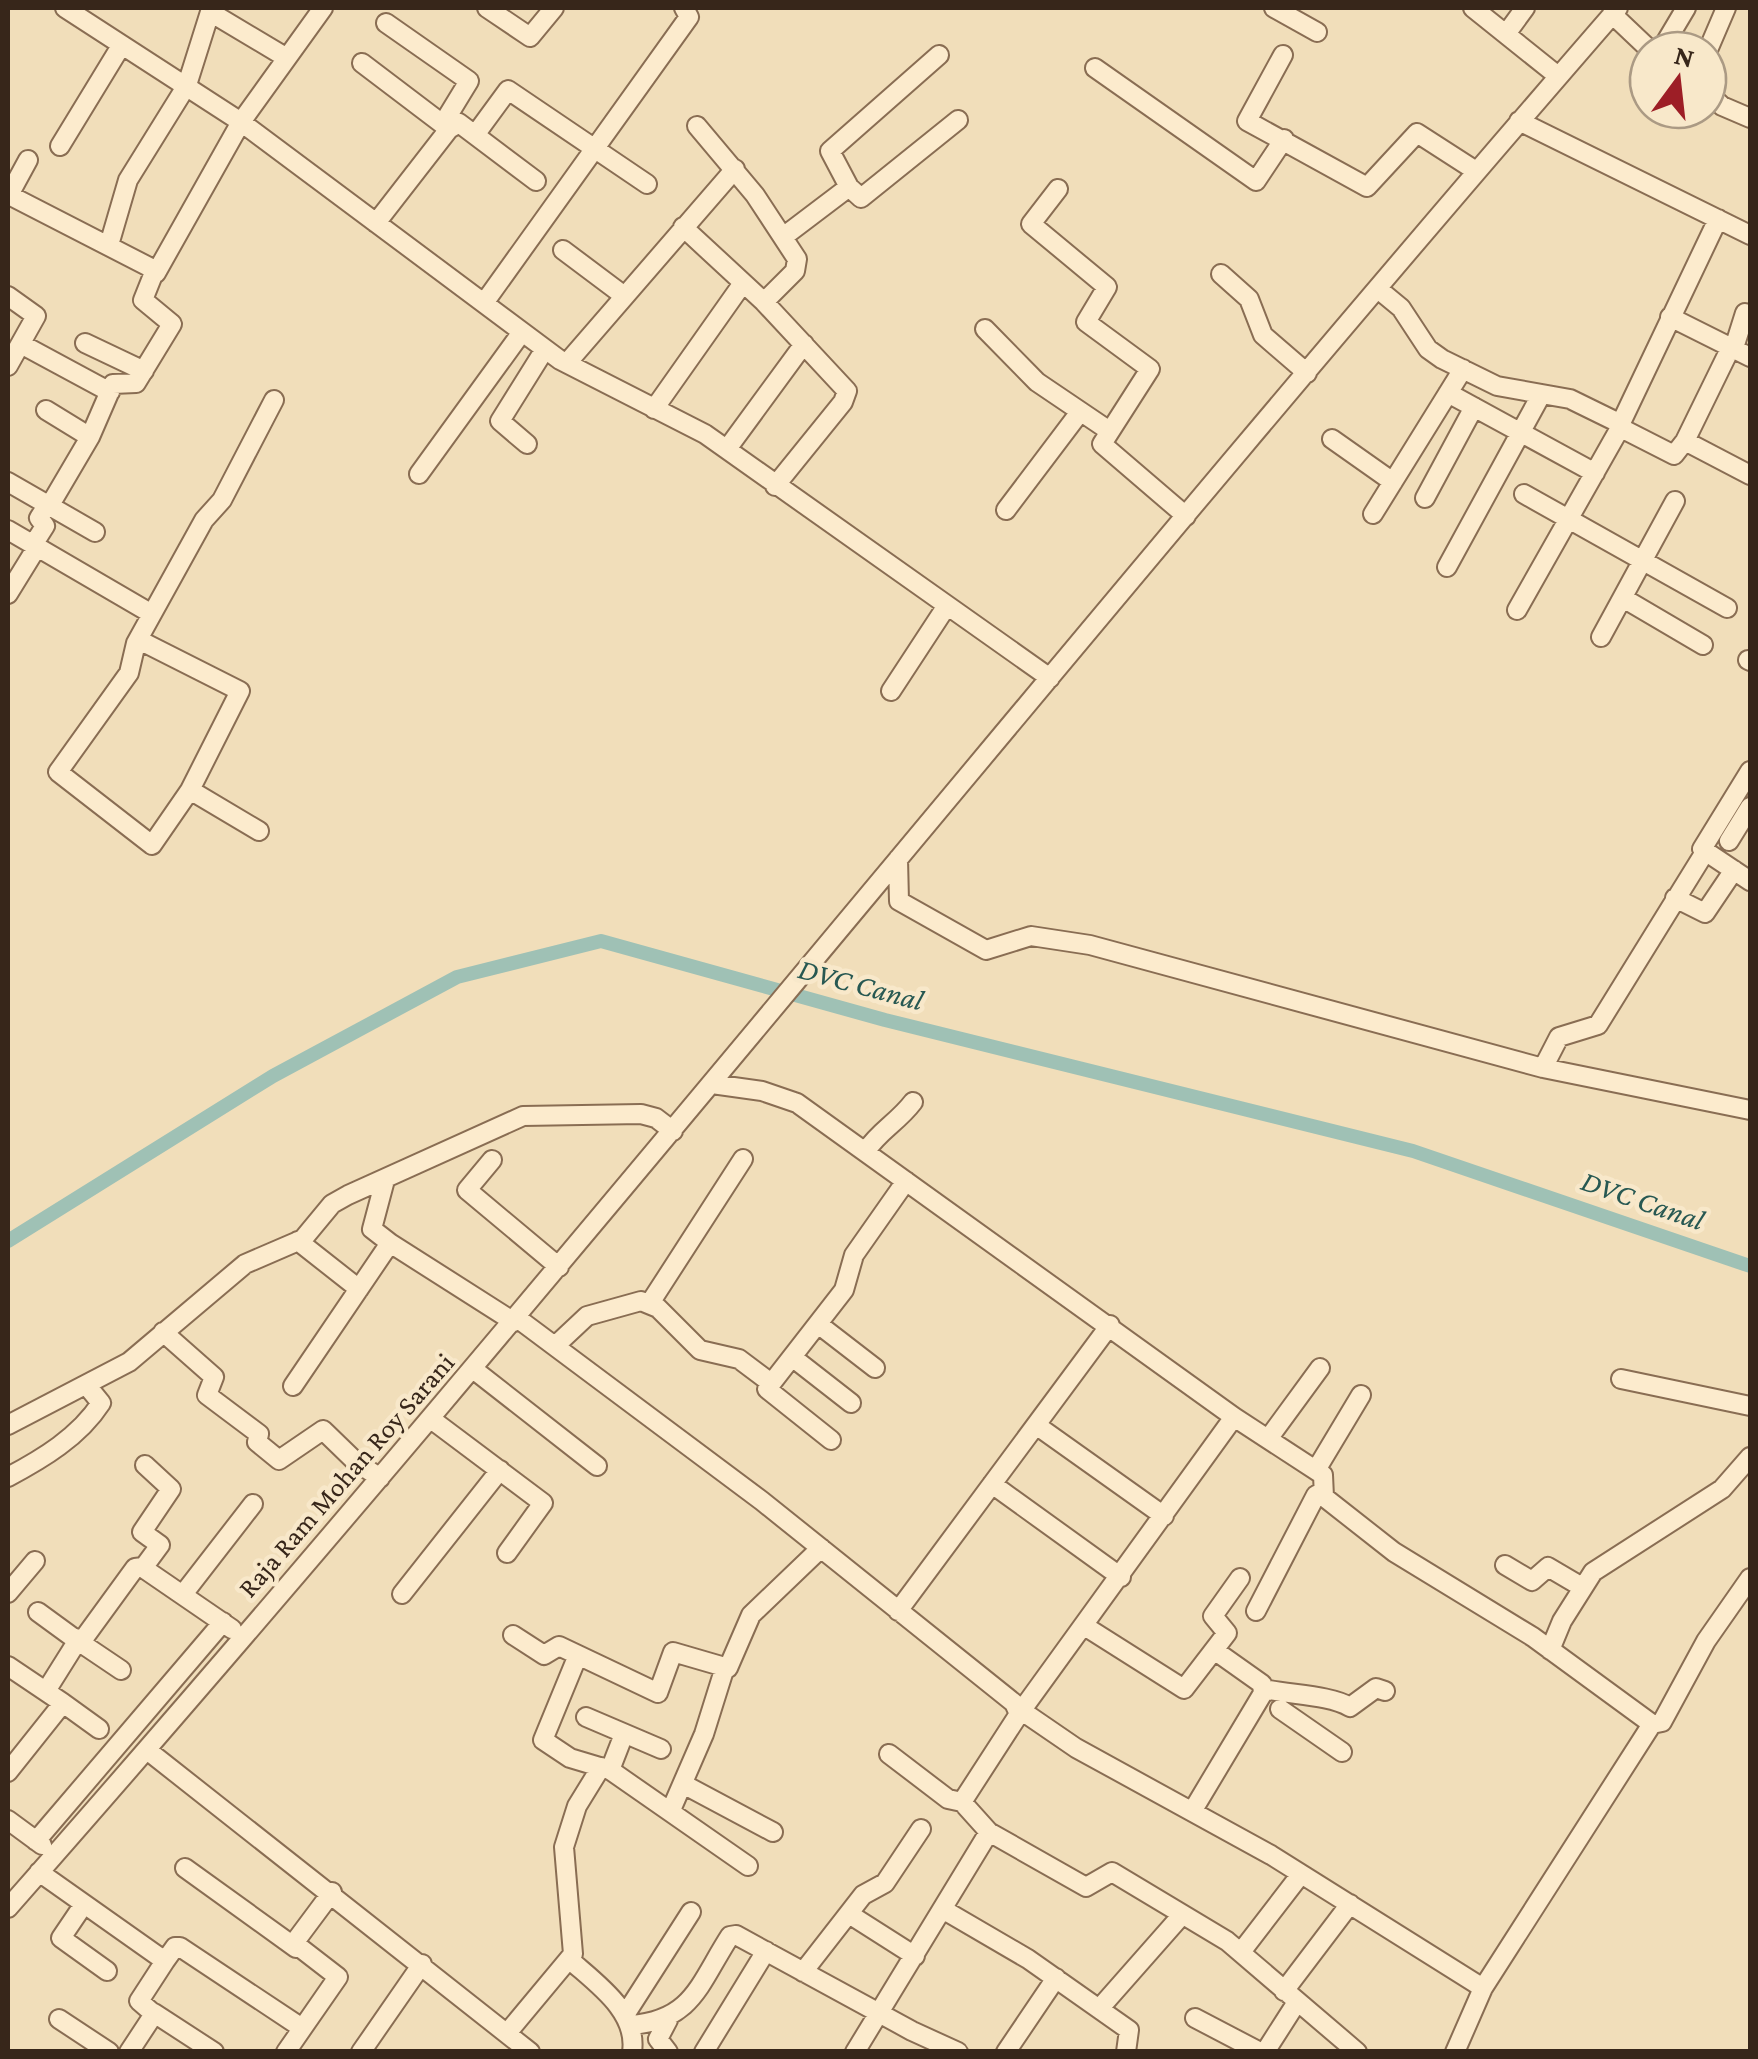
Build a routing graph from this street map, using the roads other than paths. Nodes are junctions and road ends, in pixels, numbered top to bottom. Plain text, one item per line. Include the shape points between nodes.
1 (65, 8) edge
2 (323, 8) edge
3 (487, 8) edge
4 (554, 8) edge
5 (684, 8) edge
6 (1274, 8) edge
7 (1472, 8) edge
8 (1525, 8) edge
9 (1686, 8) edge
10 (1615, 10) edge
11 (386, 24) dead end
12 (1632, 30) edge
13 (1673, 30) edge
14 (1317, 32) dead end
15 (1506, 34) junction
16 (121, 46) junction
17 (1283, 55) dead end
18 (939, 56) dead end
19 (286, 58) junction
20 (362, 63) dead end
21 (1096, 68) dead end
22 (1558, 76) junction
23 (186, 85) junction
24 (958, 120) dead end
25 (1518, 121) junction
26 (241, 122) junction
27 (447, 125) junction
28 (698, 126) dead end
29 (475, 134) junction
30 (1284, 140) junction
31 (60, 146) dead end
32 (593, 146) junction
33 (28, 160) dead end
34 (735, 170) junction
35 (1476, 172) junction
36 (536, 181) dead end
37 (647, 184) dead end
38 (850, 187) junction
39 (1058, 188) dead end
40 (1718, 218) junction
41 (376, 223) junction
42 (683, 227) junction
43 (1750, 234) edge
44 (784, 238) junction
45 (109, 245) junction
46 (563, 250) dead end
47 (156, 273) junction
48 (1221, 274) dead end
49 (743, 283) junction
50 (1378, 289) junction
51 (623, 295) junction
52 (8, 296) edge
53 (764, 302) junction
54 (484, 303) junction
55 (1745, 313) dead end
56 (1670, 317) junction
57 (985, 329) dead end
58 (522, 332) junction
59 (85, 343) dead end
60 (21, 344) junction
61 (804, 344) junction
62 (545, 349) junction
63 (1738, 352) edge
64 (566, 364) junction
65 (8, 366) edge
66 (1463, 369) junction
67 (144, 371) junction
68 (1307, 373) junction
69 (489, 374) junction
70 (110, 392) junction
71 (518, 392) junction
72 (1448, 393) junction
73 (1541, 395) junction
74 (274, 400) dead end
75 (1474, 407) junction
76 (654, 409) junction
77 (46, 410) dead end
78 (1080, 412) junction
79 (1620, 426) junction
80 (1108, 430) junction
81 (1522, 433) junction
82 (90, 437) junction
83 (1332, 439) dead end
84 (1685, 442) junction
85 (528, 444) dead end
86 (727, 449) junction
87 (419, 474) dead end
88 (1595, 474) junction
89 (1750, 475) edge
90 (8, 482) edge
91 (1393, 482) junction
92 (775, 486) junction
93 (1524, 494) dead end
94 (1425, 498) dead end
95 (1675, 501) dead end
96 (49, 504) junction
97 (1006, 510) dead end
98 (1374, 514) dead end
99 (1186, 516) junction
100 (1568, 520) junction
101 (8, 530) edge
102 (95, 532) dead end
103 (35, 546) junction
104 (1642, 564) junction
105 (1447, 567) dead end
106 (8, 594) edge
107 (1623, 598) junction
108 (946, 608) junction
109 (1727, 608) dead end
110 (1517, 610) dead end
111 (152, 614) junction
112 (1602, 638) dead end
113 (139, 640) junction
114 (1702, 645) dead end
115 (1050, 678) junction
116 (891, 691) dead end
117 (1750, 770) edge
118 (190, 790) junction
119 (1750, 807) edge
120 (259, 831) dead end
121 (1730, 841) dead end
122 (1705, 852) junction
123 (898, 859) junction
124 (1734, 870) junction
125 (1750, 882) edge
126 (1675, 898) junction
127 (1543, 1068) junction
128 (716, 1079) junction
129 (914, 1102) dead end
130 (1750, 1107) edge
131 (673, 1131) junction
132 (866, 1151) junction
133 (743, 1159) dead end
134 (492, 1160) dead end
135 (385, 1180) junction
136 (906, 1181) junction
137 (298, 1242) junction
138 (390, 1243) junction
139 (560, 1268) junction
140 (360, 1288) junction
141 (650, 1303) junction
142 (516, 1320) junction
143 (818, 1324) junction
144 (1110, 1325) junction
145 (163, 1332) junction
146 (555, 1346) junction
147 (792, 1357) junction
148 (875, 1368) dead end
149 (1320, 1368) dead end
150 (473, 1370) junction
151 (1621, 1379) dead end
152 (772, 1383) junction
153 (88, 1386) junction
154 (294, 1386) dead end
155 (1360, 1396) dead end
156 (851, 1404) dead end
157 (1750, 1406) edge
158 (1234, 1417) junction
159 (431, 1418) junction
160 (8, 1425) edge
161 (1036, 1425) junction
162 (1268, 1439) junction
163 (831, 1440) dead end
164 (1750, 1457) edge
165 (144, 1464) dead end
166 (597, 1466) dead end
167 (500, 1470) junction
168 (1316, 1470) junction
169 (8, 1478) edge
170 (380, 1478) junction
171 (992, 1484) junction
172 (1324, 1492) junction
173 (253, 1504) dead end
174 (1164, 1516) junction
175 (820, 1548) junction
176 (507, 1552) dead end
177 (35, 1562) dead end
178 (1504, 1565) dead end
179 (142, 1567) junction
180 (1121, 1577) junction
181 (1240, 1578) dead end
182 (1750, 1578) edge
183 (1582, 1588) junction
184 (184, 1593) junction
185 (8, 1594) edge
186 (402, 1594) dead end
187 (898, 1611) junction
188 (1256, 1611) dead end
189 (38, 1612) dead end
190 (224, 1622) junction
191 (1086, 1627) junction
192 (513, 1635) dead end
193 (243, 1638) junction
194 (77, 1640) junction
195 (1214, 1650) junction
196 (1550, 1650) junction
197 (578, 1655) junction
198 (8, 1661) edge
199 (724, 1667) junction
200 (121, 1670) dead end
201 (1264, 1689) junction
202 (46, 1691) junction
203 (1385, 1692) dead end
204 (63, 1703) junction
205 (1280, 1709) dead end
206 (1021, 1712) junction
207 (586, 1718) dead end
208 (1652, 1724) junction
209 (99, 1730) dead end
210 (624, 1734) junction
211 (15, 1746) edge
212 (662, 1749) dead end
213 (147, 1750) junction
214 (1342, 1752) dead end
215 (889, 1754) dead end
216 (606, 1769) junction
217 (8, 1772) edge
218 (683, 1784) junction
219 (962, 1802) junction
220 (671, 1810) junction
221 (1193, 1810) junction
222 (8, 1820) edge
223 (922, 1829) dead end
224 (773, 1832) dead end
225 (989, 1832) junction
226 (36, 1841) junction
227 (55, 1854) junction
228 (748, 1866) dead end
229 (185, 1868) dead end
230 (39, 1872) junction
231 (1301, 1874) junction
232 (332, 1892) junction
233 (84, 1904) junction
234 (1350, 1904) junction
235 (8, 1908) edge
236 (944, 1910) junction
237 (691, 1912) dead end
238 (849, 1914) junction
239 (1181, 1916) junction
240 (296, 1948) junction
241 (766, 1951) junction
242 (1241, 1952) junction
243 (916, 1956) junction
244 (570, 1960) junction
245 (165, 1961) junction
246 (422, 1964) junction
247 (107, 1971) dead end
248 (804, 1972) junction
249 (1056, 1978) junction
250 (1483, 1988) junction
251 (1290, 1996) junction
252 (1099, 2008) junction
253 (154, 2013) junction
254 (879, 2014) junction
255 (60, 2018) dead end
256 (1194, 2018) dead end
257 (628, 2020) junction
258 (668, 2020) junction
259 (302, 2028) junction
260 (508, 2032) junction
261 (109, 2052) edge
262 (129, 2052) edge
263 (214, 2052) edge
264 (286, 2052) edge
265 (362, 2052) edge
266 (530, 2052) edge
267 (632, 2052) edge
268 (668, 2052) edge
269 (704, 2052) edge
270 (855, 2052) edge
271 (958, 2052) edge
272 (1006, 2052) edge
273 (1126, 2052) edge
274 (1262, 2052) edge
275 (1357, 2052) edge
276 (1455, 2052) edge

1 - 16 street
2 - 19 street
3 - 4 street via 532,37
5 - 32 street via 690,17
6 - 14 street
7 - 15 street
8 - 15 street
9 - 13 street
10 - 12 street
10 - 22 street, Raja Ram Mohan Roy Sarani
11 - 27 street via 469,81
15 - 22 street
16 - 23 street
16 - 31 street
17 - 30 street via 1246,120
18 - 38 street via 830,151
19 - 23 street via 210,12
19 - 26 street
20 - 27 street
21 - 30 street via 1256,181
22 - 25 street, Raja Ram Mohan Roy Sarani
23 - 26 street
23 - 45 street via 130,174
24 - 38 street via 861,198
25 - 35 street, Raja Ram Mohan Roy Sarani
25 - 40 street
26 - 41 street
26 - 47 street
27 - 29 street via 458,122
27 - 41 street
28 - 34 street
29 - 32 street via 508,90
29 - 36 street
30 - 35 street via 1368,187 1417,133
32 - 37 street
32 - 54 street
33 - 45 street via 10,195
34 - 42 street
34 - 44 street
35 - 50 street, Raja Ram Mohan Roy Sarani
38 - 44 street
39 - 80 street via 1031,224 1107,287 1086,322 1150,369
40 - 43 street
40 - 56 street
41 - 54 street
42 - 49 street
42 - 51 street
44 - 53 street via 798,268
45 - 47 street
46 - 51 street
47 - 67 street via 143,300 172,326
48 - 68 street via 1250,299 1263,335
49 - 53 street
49 - 76 street
50 - 66 street via 1401,308 1428,348
50 - 68 street, Raja Ram Mohan Roy Sarani
51 - 64 street
52 - 60 street via 36,314
53 - 61 street
54 - 58 street
55 - 63 street
56 - 63 street
56 - 79 street
57 - 78 street via 1037,382
58 - 62 street
58 - 69 street
59 - 67 street
60 - 65 street
60 - 70 street
61 - 86 street
61 - 92 street via 846,386 847,396
62 - 64 street
62 - 71 street
63 - 84 street
64 - 76 street
66 - 72 street
66 - 73 street via 1496,386
67 - 70 street via 136,383 115,383
68 - 99 street, Raja Ram Mohan Roy Sarani
69 - 71 street
69 - 87 street
70 - 82 street
71 - 85 street via 500,423
72 - 75 street
72 - 91 street
73 - 79 street via 1570,399
73 - 81 street
74 - 111 street
75 - 81 street
75 - 94 street
76 - 86 street
77 - 82 street
78 - 80 street
78 - 97 street
79 - 84 street via 1674,455
79 - 88 street
80 - 99 street via 1102,444
81 - 88 street
81 - 105 street
82 - 96 street
83 - 91 street
84 - 89 street
86 - 92 street
88 - 100 street
90 - 96 street
91 - 98 street
92 - 108 street
93 - 100 street
95 - 104 street
96 - 102 street
96 - 103 street
99 - 115 street, Raja Ram Mohan Roy Sarani
100 - 104 street
100 - 110 street
101 - 103 street
103 - 106 street
103 - 111 street
104 - 107 street
104 - 109 street
107 - 112 street
107 - 114 street
108 - 115 street
108 - 116 street
111 - 113 street
113 - 118 street via 240,691
113 - 118 street via 128,673 59,773 152,845
115 - 123 street, Raja Ram Mohan Roy Sarani
117 - 122 street via 1702,846
118 - 120 street
119 - 121 street
122 - 124 street
122 - 126 street
123 - 127 street via 899,901 986,950 1031,936 1090,945
123 - 128 street, Raja Ram Mohan Roy Sarani
124 - 125 street
124 - 126 street via 1705,913
126 - 127 street via 1596,1028 1559,1037
127 - 130 street
128 - 131 street, Raja Ram Mohan Roy Sarani
128 - 132 street via 797,1103
129 - 132 street
131 - 135 street via 641,1114 531,1114
131 - 139 street, Raja Ram Mohan Roy Sarani
132 - 136 street
133 - 141 street
134 - 139 street via 467,1190
135 - 137 street via 332,1204
135 - 138 street via 372,1228
136 - 143 street via 858,1249 844,1290
136 - 144 street
137 - 140 street
137 - 145 street via 245,1264
138 - 140 street
138 - 142 street
139 - 142 street, Raja Ram Mohan Roy Sarani
140 - 154 street
141 - 146 street via 587,1316
141 - 152 street via 700,1350 738,1358
142 - 146 street
142 - 150 street, Raja Ram Mohan Roy Sarani
143 - 147 street
143 - 148 street
144 - 158 street
144 - 161 street
145 - 153 street
145 - 170 street via 214,1376 207,1395 259,1434 258,1443 279,1460 323,1430
146 - 175 street
147 - 152 street
147 - 156 street
149 - 162 street
150 - 159 street, Raja Ram Mohan Roy Sarani
150 - 166 street
151 - 157 street
152 - 163 street via 768,1392
153 - 160 street
153 - 169 street via 101,1403 88,1420
155 - 168 street
158 - 162 street
158 - 174 street
159 - 167 street
159 - 170 street, Raja Ram Mohan Roy Sarani
161 - 171 street
161 - 174 street
162 - 168 street
164 - 183 street via 1732,1481 1618,1552
165 - 179 street via 172,1489 142,1530 160,1544
167 - 176 street via 542,1503
167 - 186 street
168 - 172 street via 1326,1477
170 - 193 street, Raja Ram Mohan Roy Sarani
171 - 180 street
171 - 187 street
172 - 188 street via 1316,1495
172 - 196 street via 1394,1552
173 - 184 street
174 - 180 street
175 - 187 street
175 - 199 street via 751,1615
177 - 185 street
178 - 183 street via 1532,1581 1548,1567
179 - 184 street
179 - 194 street via 88,1636
180 - 191 street
181 - 195 street via 1214,1616 1228,1630
182 - 208 street via 1662,1722
183 - 196 street
184 - 190 street
187 - 206 street
189 - 194 street
190 - 193 street
190 - 226 street
191 - 195 street via 1182,1690
191 - 206 street
192 - 197 street via 544,1655 556,1645
193 - 213 street, Raja Ram Mohan Roy Sarani
194 - 200 street
194 - 202 street
195 - 201 street
196 - 208 street
197 - 199 street via 656,1693 673,1652
197 - 216 street via 543,1740 570,1758
198 - 202 street
199 - 218 street
201 - 203 street via 1332,1697 1350,1707 1376,1688
201 - 221 street
202 - 204 street
204 - 209 street
204 - 211 street
205 - 214 street
206 - 219 street
206 - 221 street
207 - 210 street
208 - 250 street
210 - 212 street
210 - 216 street
211 - 217 street
213 - 227 street, Raja Ram Mohan Roy Sarani
213 - 232 street
215 - 219 street via 948,1799
216 - 220 street
216 - 244 street via 577,1806 564,1847 573,1915
218 - 220 street
218 - 224 street
219 - 225 street
220 - 228 street
221 - 231 street
222 - 226 street
223 - 238 street via 884,1883 867,1890
225 - 236 street
225 - 239 street via 1086,1887 1112,1872
226 - 227 street
227 - 230 street, Raja Ram Mohan Roy Sarani
229 - 240 street
230 - 233 street
230 - 235 street, Raja Ram Mohan Roy Sarani
231 - 234 street
231 - 242 street
232 - 240 street via 298,1933
232 - 246 street
233 - 245 street
233 - 247 street via 61,1938
234 - 250 street
234 - 251 street
236 - 243 street
236 - 249 street
237 - 257 street
238 - 243 street
238 - 248 street
239 - 242 street
239 - 252 street
240 - 259 street via 338,1977
241 - 248 street
241 - 258 street via 730,1936
241 - 269 street
242 - 251 street
243 - 254 street
244 - 257 street
244 - 260 street
245 - 253 street via 138,2000
245 - 259 street via 180,1948
246 - 260 street
246 - 265 street
248 - 254 street
249 - 252 street
249 - 272 street
250 - 276 street
251 - 274 street
251 - 275 street
252 - 273 street via 1129,2030
253 - 262 street
253 - 263 street
254 - 270 street
254 - 271 street
255 - 261 street
256 - 274 street
257 - 258 street
257 - 267 street
258 - 268 street via 658,2039
259 - 264 street
260 - 266 street

